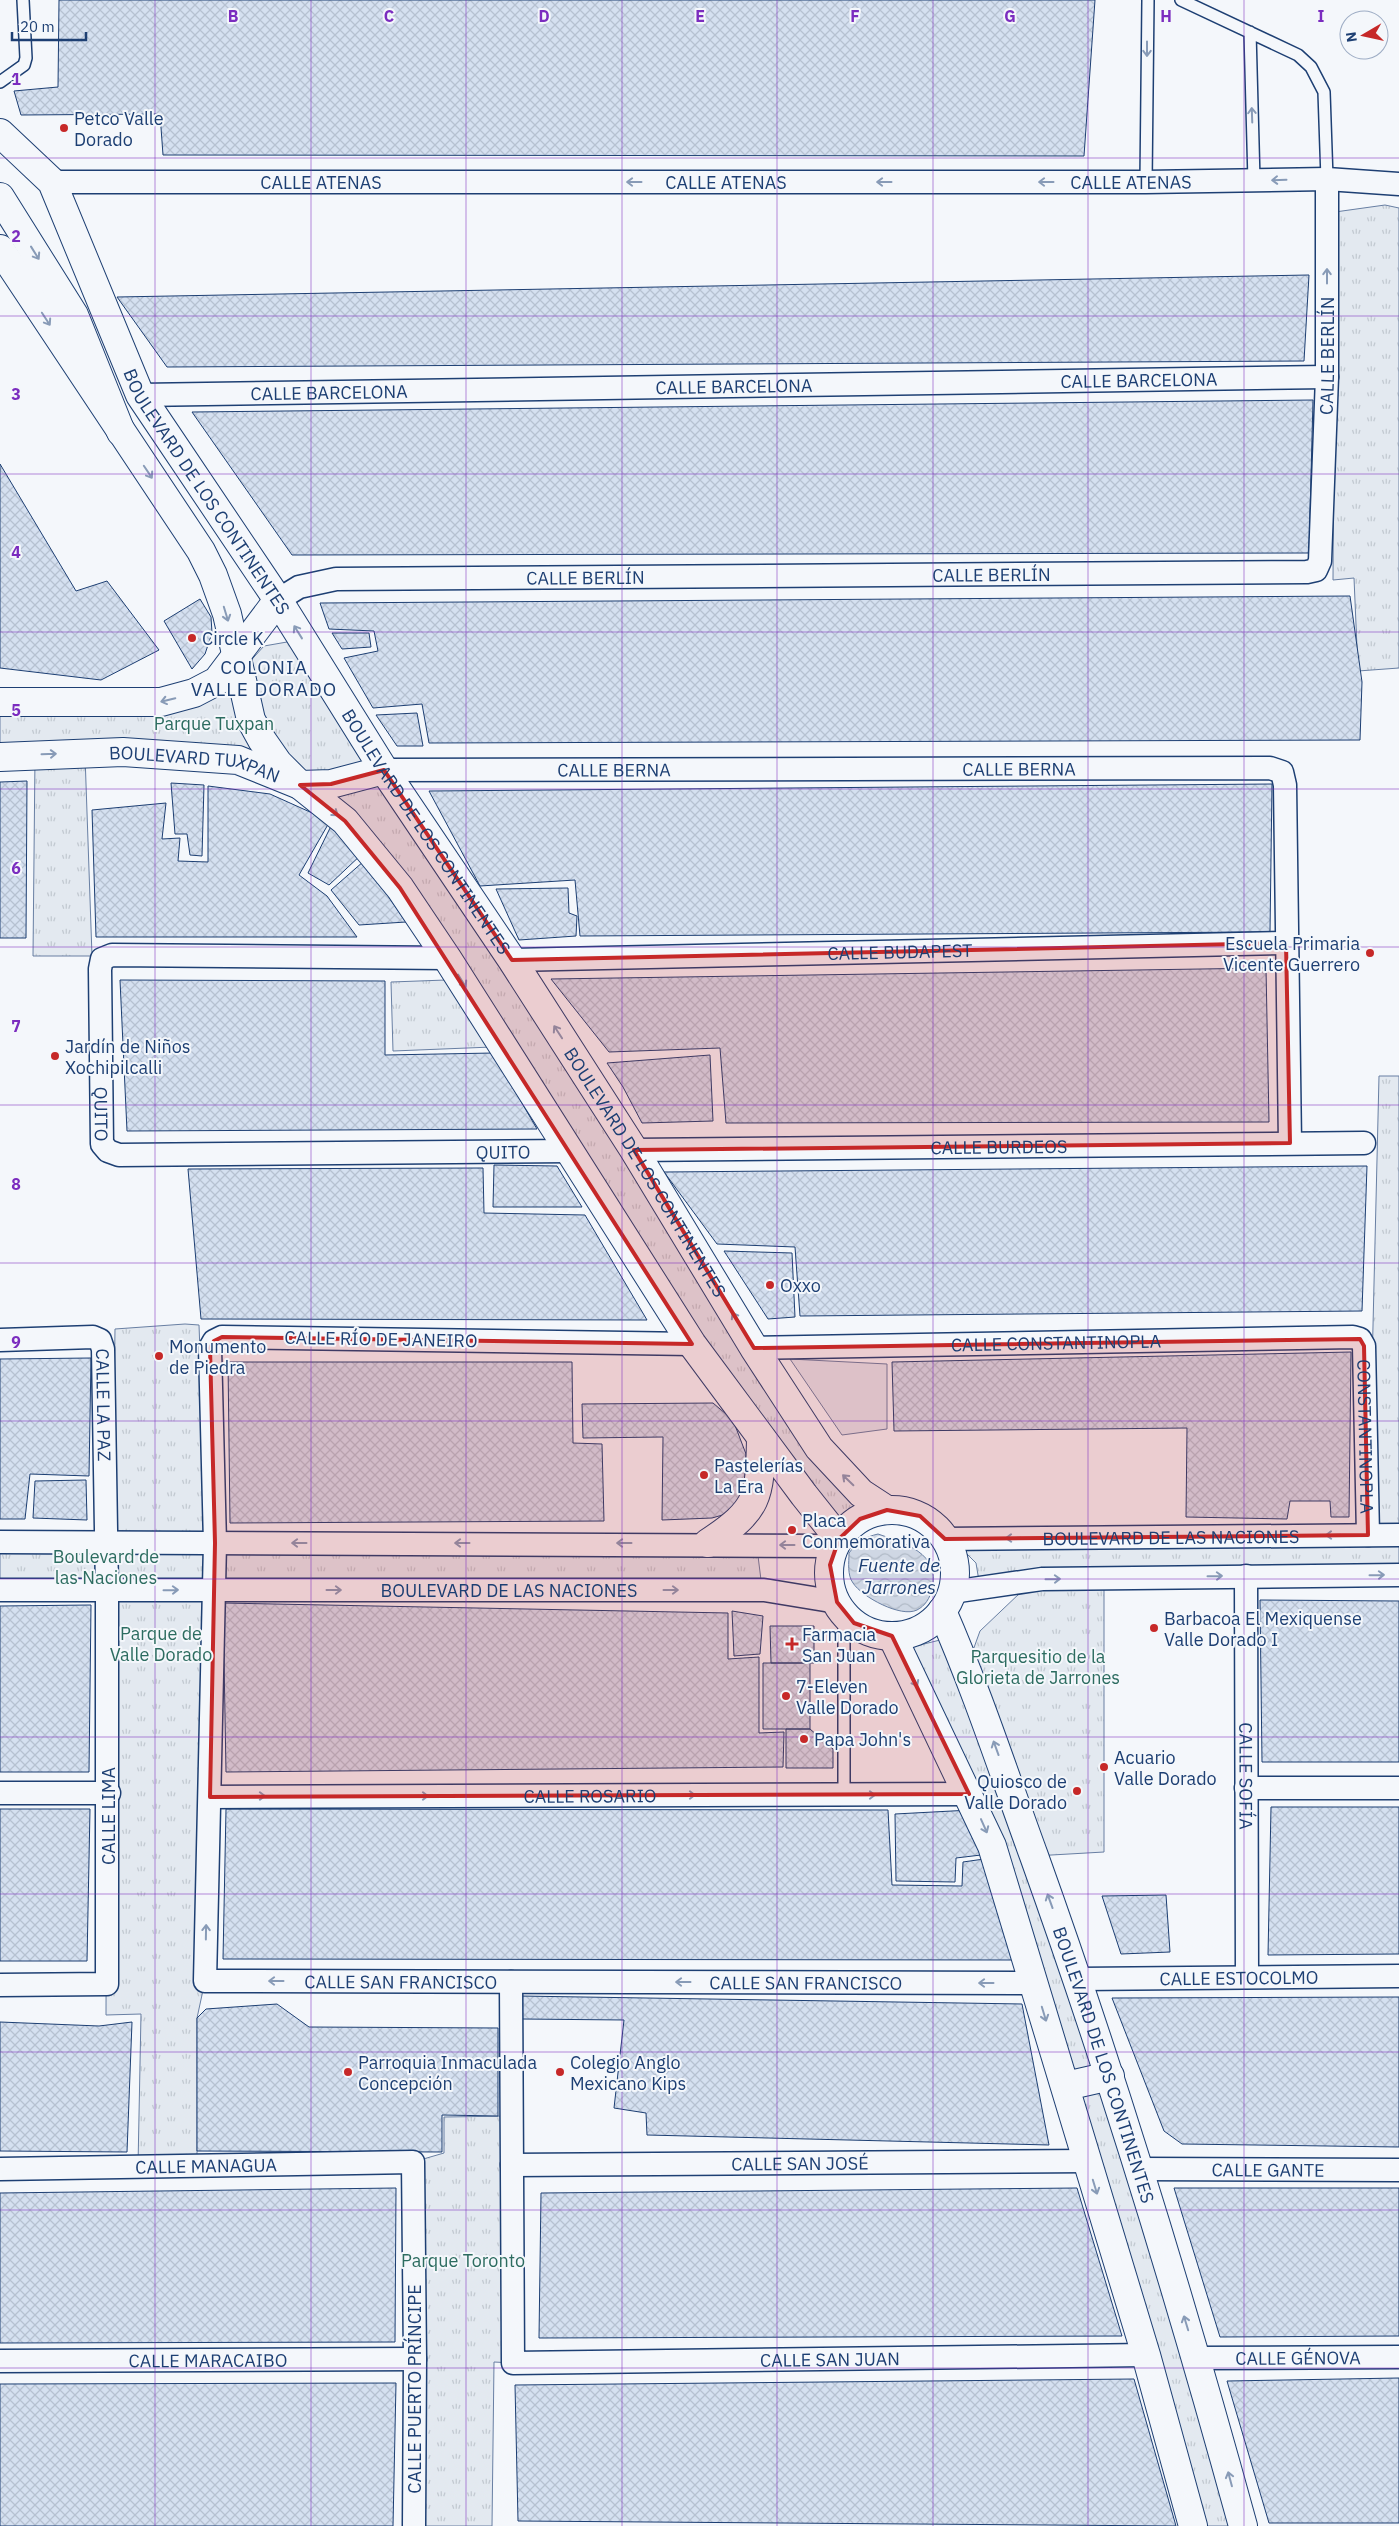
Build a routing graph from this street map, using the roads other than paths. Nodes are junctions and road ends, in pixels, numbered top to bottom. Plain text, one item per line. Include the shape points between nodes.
1 (23, 0) edge
2 (1148, 0) edge
3 (1181, 0) edge
4 (1250, 32) junction
5 (0, 82) edge
6 (0, 133) edge
7 (1327, 179) junction
8 (1254, 181) junction
9 (52, 182) junction
10 (1146, 182) junction
11 (1399, 184) edge
12 (0, 197) edge
13 (0, 249) edge
14 (1327, 377) junction
15 (140, 395) junction
16 (121, 432) junction
17 (278, 600) junction
18 (238, 656) junction
19 (1, 701) edge
20 (0, 757) edge
21 (384, 770) junction
22 (300, 786) junction
23 (1286, 944) junction
24 (447, 958) junction
25 (512, 960) junction
26 (1290, 1143) junction
27 (1364, 1143) dead end
28 (634, 1150) junction
29 (571, 1151) junction
30 (1360, 1339) joint
31 (0, 1340) edge
32 (692, 1344) junction
33 (754, 1348) junction
34 (761, 1438) junction
35 (887, 1510) junction
36 (1368, 1535) junction
37 (1399, 1535) edge
38 (945, 1539) junction
39 (106, 1541) junction
40 (0, 1542) edge
41 (215, 1542) junction
42 (837, 1542) junction
43 (708, 1543) junction
44 (1399, 1575) edge
45 (1246, 1576) junction
46 (215, 1589) junction
47 (0, 1590) edge
48 (107, 1590) junction
49 (947, 1601) junction
50 (840, 1608) junction
51 (892, 1636) junction
52 (1246, 1788) junction
53 (1399, 1788) edge
54 (109, 1793) junction
55 (0, 1794) edge
56 (970, 1794) junction
57 (844, 1795) junction
58 (210, 1796) junction
59 (1399, 1976) edge
60 (1247, 1977) junction
61 (1079, 1979) junction
62 (511, 1982) junction
63 (1035, 1983) junction
64 (0, 1985) edge
65 (1110, 2076) junction
66 (1066, 2086) junction
67 (1088, 2161) junction
68 (413, 2162) joint
69 (512, 2165) junction
70 (0, 2169) edge
71 (1138, 2169) junction
72 (1399, 2170) edge
73 (1146, 2355) junction
74 (1399, 2357) edge
75 (1197, 2358) junction
76 (415, 2359) junction
77 (0, 2361) edge
78 (414, 2526) edge
79 (1194, 2526) edge
80 (1243, 2526) edge

1 - 5 lane via 26,58 24,65
2 -> 10 lane
3 - 4 lane
4 - 7 lane via 1298,55 1311,67 1324,92
8 -> 4 lane
6 - 9 street, BOULEVARD DE LOS CONTINENTES
7 -> 8 street, CALLE ATENAS
7 - 11 street, CALLE ATENAS
14 -> 7 street, CALLE BERLÍN
8 - 10 street, CALLE ATENAS
10 -> 9 street, CALLE ATENAS
9 - 15 street, BOULEVARD DE LOS CONTINENTES
12 -> 16 street via 74,315
13 -> 16 street
14 - 15 street, CALLE BARCELONA
14 - 17 street, CALLE BERLÍN via 1320,561 1316,570 1307,572 336,579 299,587
15 - 17 street, BOULEVARD DE LOS CONTINENTES
16 -> 18 street via 201,551 224,606
17 - 18 street
21 -> 17 street, BOULEVARD DE LOS CONTINENTES
18 -> 19 street via 217,681 194,693 161,702
18 - 22 street via 251,720 278,763
20 -> 22 street, BOULEVARD TUXPAN via 123,752 238,760
21 - 22 street, BOULEVARD TUXPAN via 331,784
21 - 23 street, CALLE BERNA via 1270,768 1282,772 1285,785
21 - 25 street, BOULEVARD DE LOS CONTINENTES
22 -> 24 street via 345,821 400,888
23 - 25 street, CALLE BUDAPEST
23 - 26 street, CALLE BERNA
24 -> 29 street
24 - 29 street, QUITO via 112,955 102,959 102,1144 108,1151 119,1155
28 -> 25 street, BOULEVARD DE LOS CONTINENTES
26 - 27 street, CALLE BURDEOS
26 - 28 street, CALLE BURDEOS
33 -> 28 street, BOULEVARD DE LOS CONTINENTES
29 - 32 street
30 - 33 street, CALLE CONSTANTINOPLA
30 - 36 street, CONSTANTINOPLA via 1364,1346
31 - 39 street, CALLE LA PAZ via 93,1337 100,1340 103,1349
32 - 34 street
32 - 41 street, CALLE RÍO DE JANEIRO via 222,1337 210,1348
35 -> 33 street, BOULEVARD DE LOS CONTINENTES via 861,1492 819,1448
34 - 42 street
34 - 43 street via 757,1497 733,1526
35 - 38 street via 920,1516
35 - 42 street via 860,1519
36 - 37 street, BOULEVARD DE LAS NACIONES
36 -> 38 street, BOULEVARD DE LAS NACIONES
38 - 49 street via 955,1574
39 - 40 street
39 - 41 street
39 - 48 street, CALLE LIMA
43 -> 41 street
41 - 46 street, CALLE SAN FRANCISCO
42 -> 43 street
42 - 50 street via 830,1564 830,1584
45 -> 44 street
49 -> 45 street via 1042,1579
45 - 52 street, CALLE SOFÍA
48 -> 46 street, BOULEVARD DE LAS NACIONES
46 -> 50 street, BOULEVARD DE LAS NACIONES via 764,1590
46 - 58 street, CALLE SAN FRANCISCO
47 - 48 street, BOULEVARD DE LAS NACIONES
48 - 54 street, CALLE LIMA
49 - 51 street via 929,1624 911,1633
61 -> 49 street, BOULEVARD DE LOS CONTINENTES via 967,1668
50 - 51 street via 866,1630
50 - 57 lane
51 -> 56 street
52 - 53 street
52 - 60 street, CALLE SOFÍA
54 - 55 street
54 - 64 street, CALLE LIMA via 107,1984
57 -> 56 street, CALLE ROSARIO
56 -> 63 street via 992,1846
58 -> 57 street, CALLE ROSARIO
62 -> 58 street, CALLE SAN FRANCISCO via 205,1981
59 - 60 street, CALLE ESTOCOLMO
60 - 61 street, CALLE ESTOCOLMO
61 - 65 street, BOULEVARD DE LOS CONTINENTES
63 -> 62 street, CALLE SAN FRANCISCO
62 - 69 street
63 -> 66 street
65 - 66 street
65 - 71 street, BOULEVARD DE LOS CONTINENTES
66 - 67 street
67 - 69 street, CALLE SAN JOSÉ
67 -> 73 street
68 - 70 street, CALLE MANAGUA
68 - 76 street, CALLE PUERTO PRÍNCIPE
69 - 73 street, CALLE SAN JUAN via 513,2363
71 - 72 street, CALLE GANTE
75 -> 71 street, BOULEVARD DE LOS CONTINENTES
73 - 79 street
74 - 75 street, CALLE GÉNOVA
80 -> 75 street, BOULEVARD DE LOS CONTINENTES
76 - 77 street, CALLE MARACAIBO
76 - 78 street, CALLE PUERTO PRÍNCIPE

